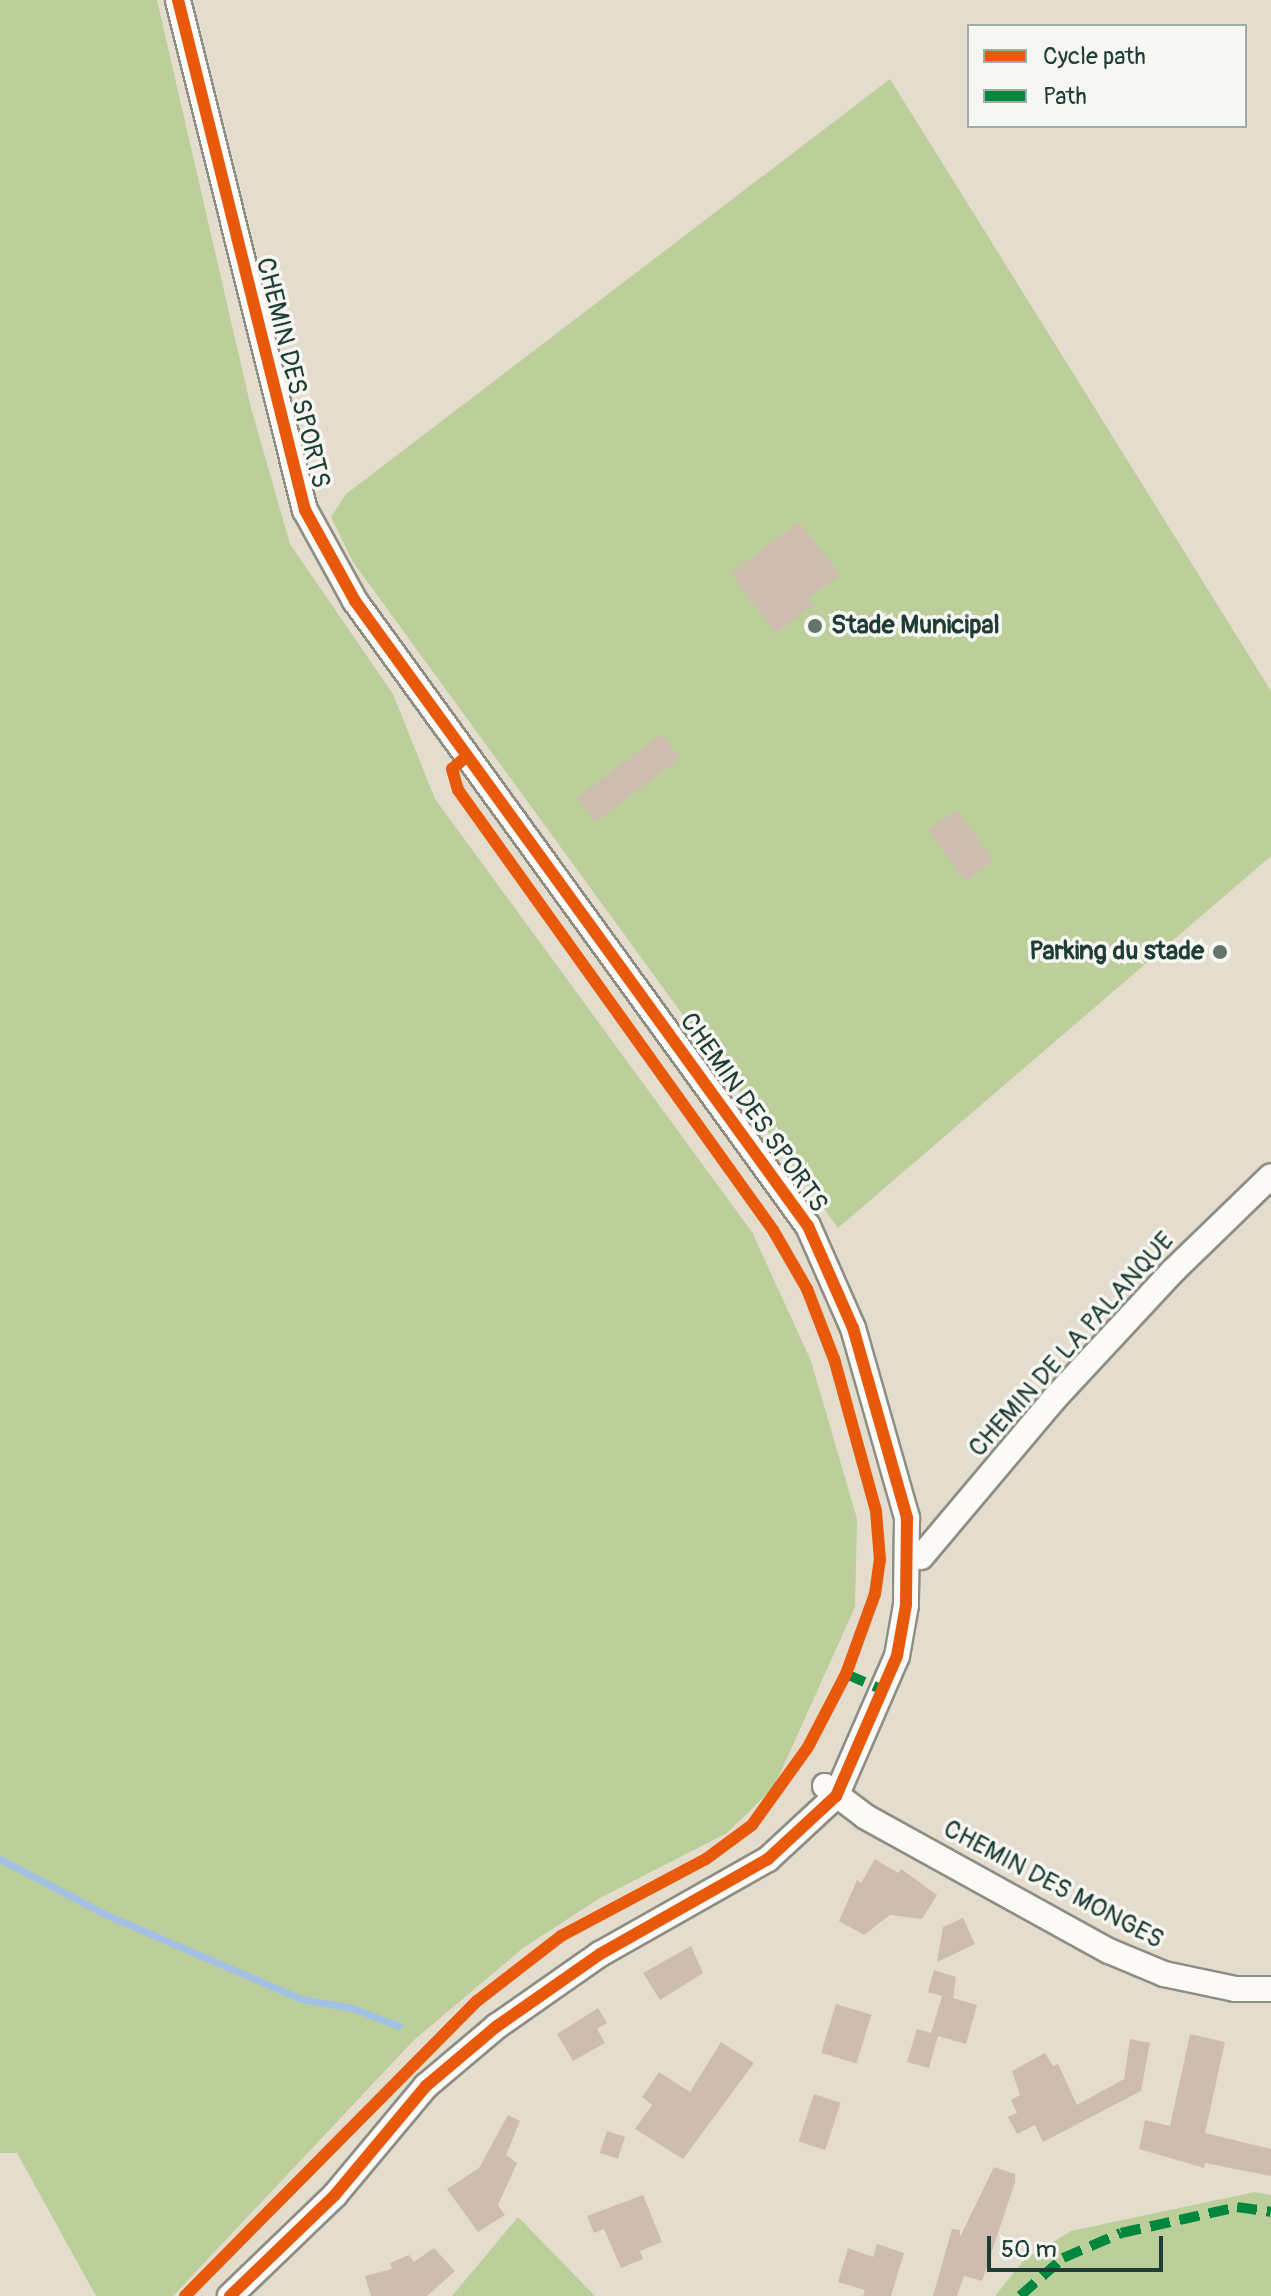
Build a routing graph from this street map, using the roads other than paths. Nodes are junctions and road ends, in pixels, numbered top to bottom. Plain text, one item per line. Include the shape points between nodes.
1 (178, 0) edge
2 (1271, 1176) edge
3 (921, 1557) dead end
4 (831, 1791) junction
5 (1271, 1989) edge
6 (230, 2296) edge

1 - 4 street, CHEMIN DES SPORTS via 305,510 364,614 808,1226 853,1328 907,1518 906,1605
2 - 3 street, CHEMIN DE LA PALANQUE via 1054,1399
4 - 5 street, CHEMIN DES MONGES via 1109,1951 1164,1974 1235,1989
4 - 6 street, CHEMIN DES SPORTS via 735,1876 600,1954 497,2026 426,2086 335,2195

